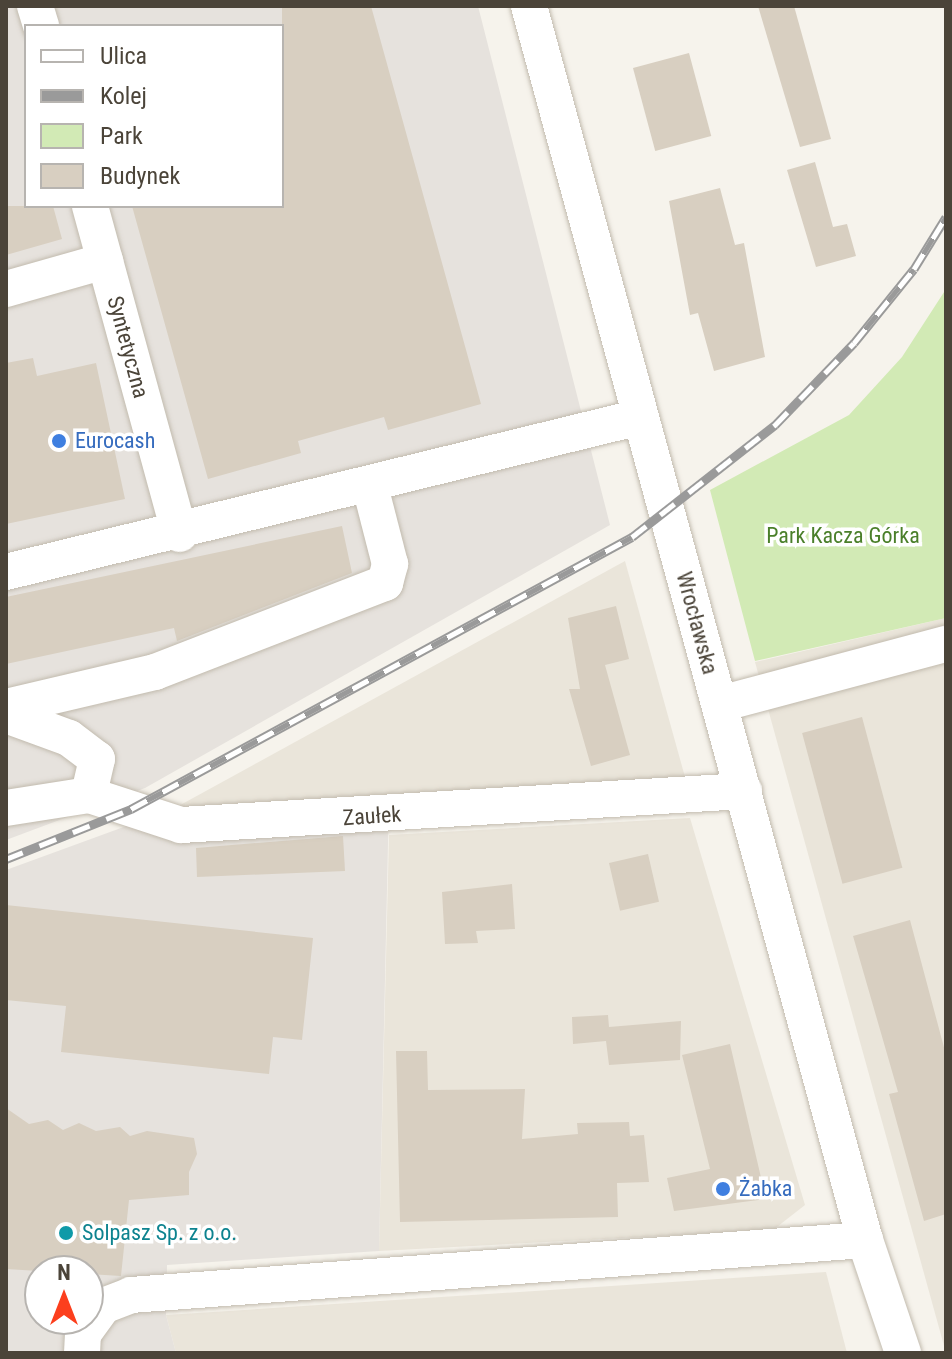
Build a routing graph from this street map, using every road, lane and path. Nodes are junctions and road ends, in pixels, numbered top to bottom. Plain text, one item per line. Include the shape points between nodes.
1 (529, 6) edge
2 (91, 208) edge
3 (105, 261) junction
4 (6, 289) edge
5 (640, 417) junction
6 (370, 486) junction
7 (180, 534) junction
8 (6, 572) edge
9 (946, 644) edge
10 (720, 704) junction
11 (6, 707) edge
12 (6, 715) edge
13 (744, 791) junction
14 (89, 795) junction
15 (6, 808) edge
16 (865, 1240) junction
17 (82, 1353) edge
18 (883, 1353) edge
19 (903, 1353) edge

1 - 5 street, Wrocławska
2 - 3 street, Syntetyczna
3 - 4 street
3 - 7 street, Syntetyczna
5 - 6 street
5 - 10 street, Wrocławska
6 - 7 street
6 - 11 street via 390,564 385,583 155,672
7 - 8 street
9 - 10 street
10 - 13 street, Wrocławska
12 - 14 street via 69,738 97,759
13 - 14 street, Zaułek via 181,825
13 - 16 street, Wrocławska
14 - 15 street, Zaułek
16 - 17 street via 131,1295 103,1306 83,1334
16 - 18 street, Wrocławska
16 - 19 street, Wrocławska

